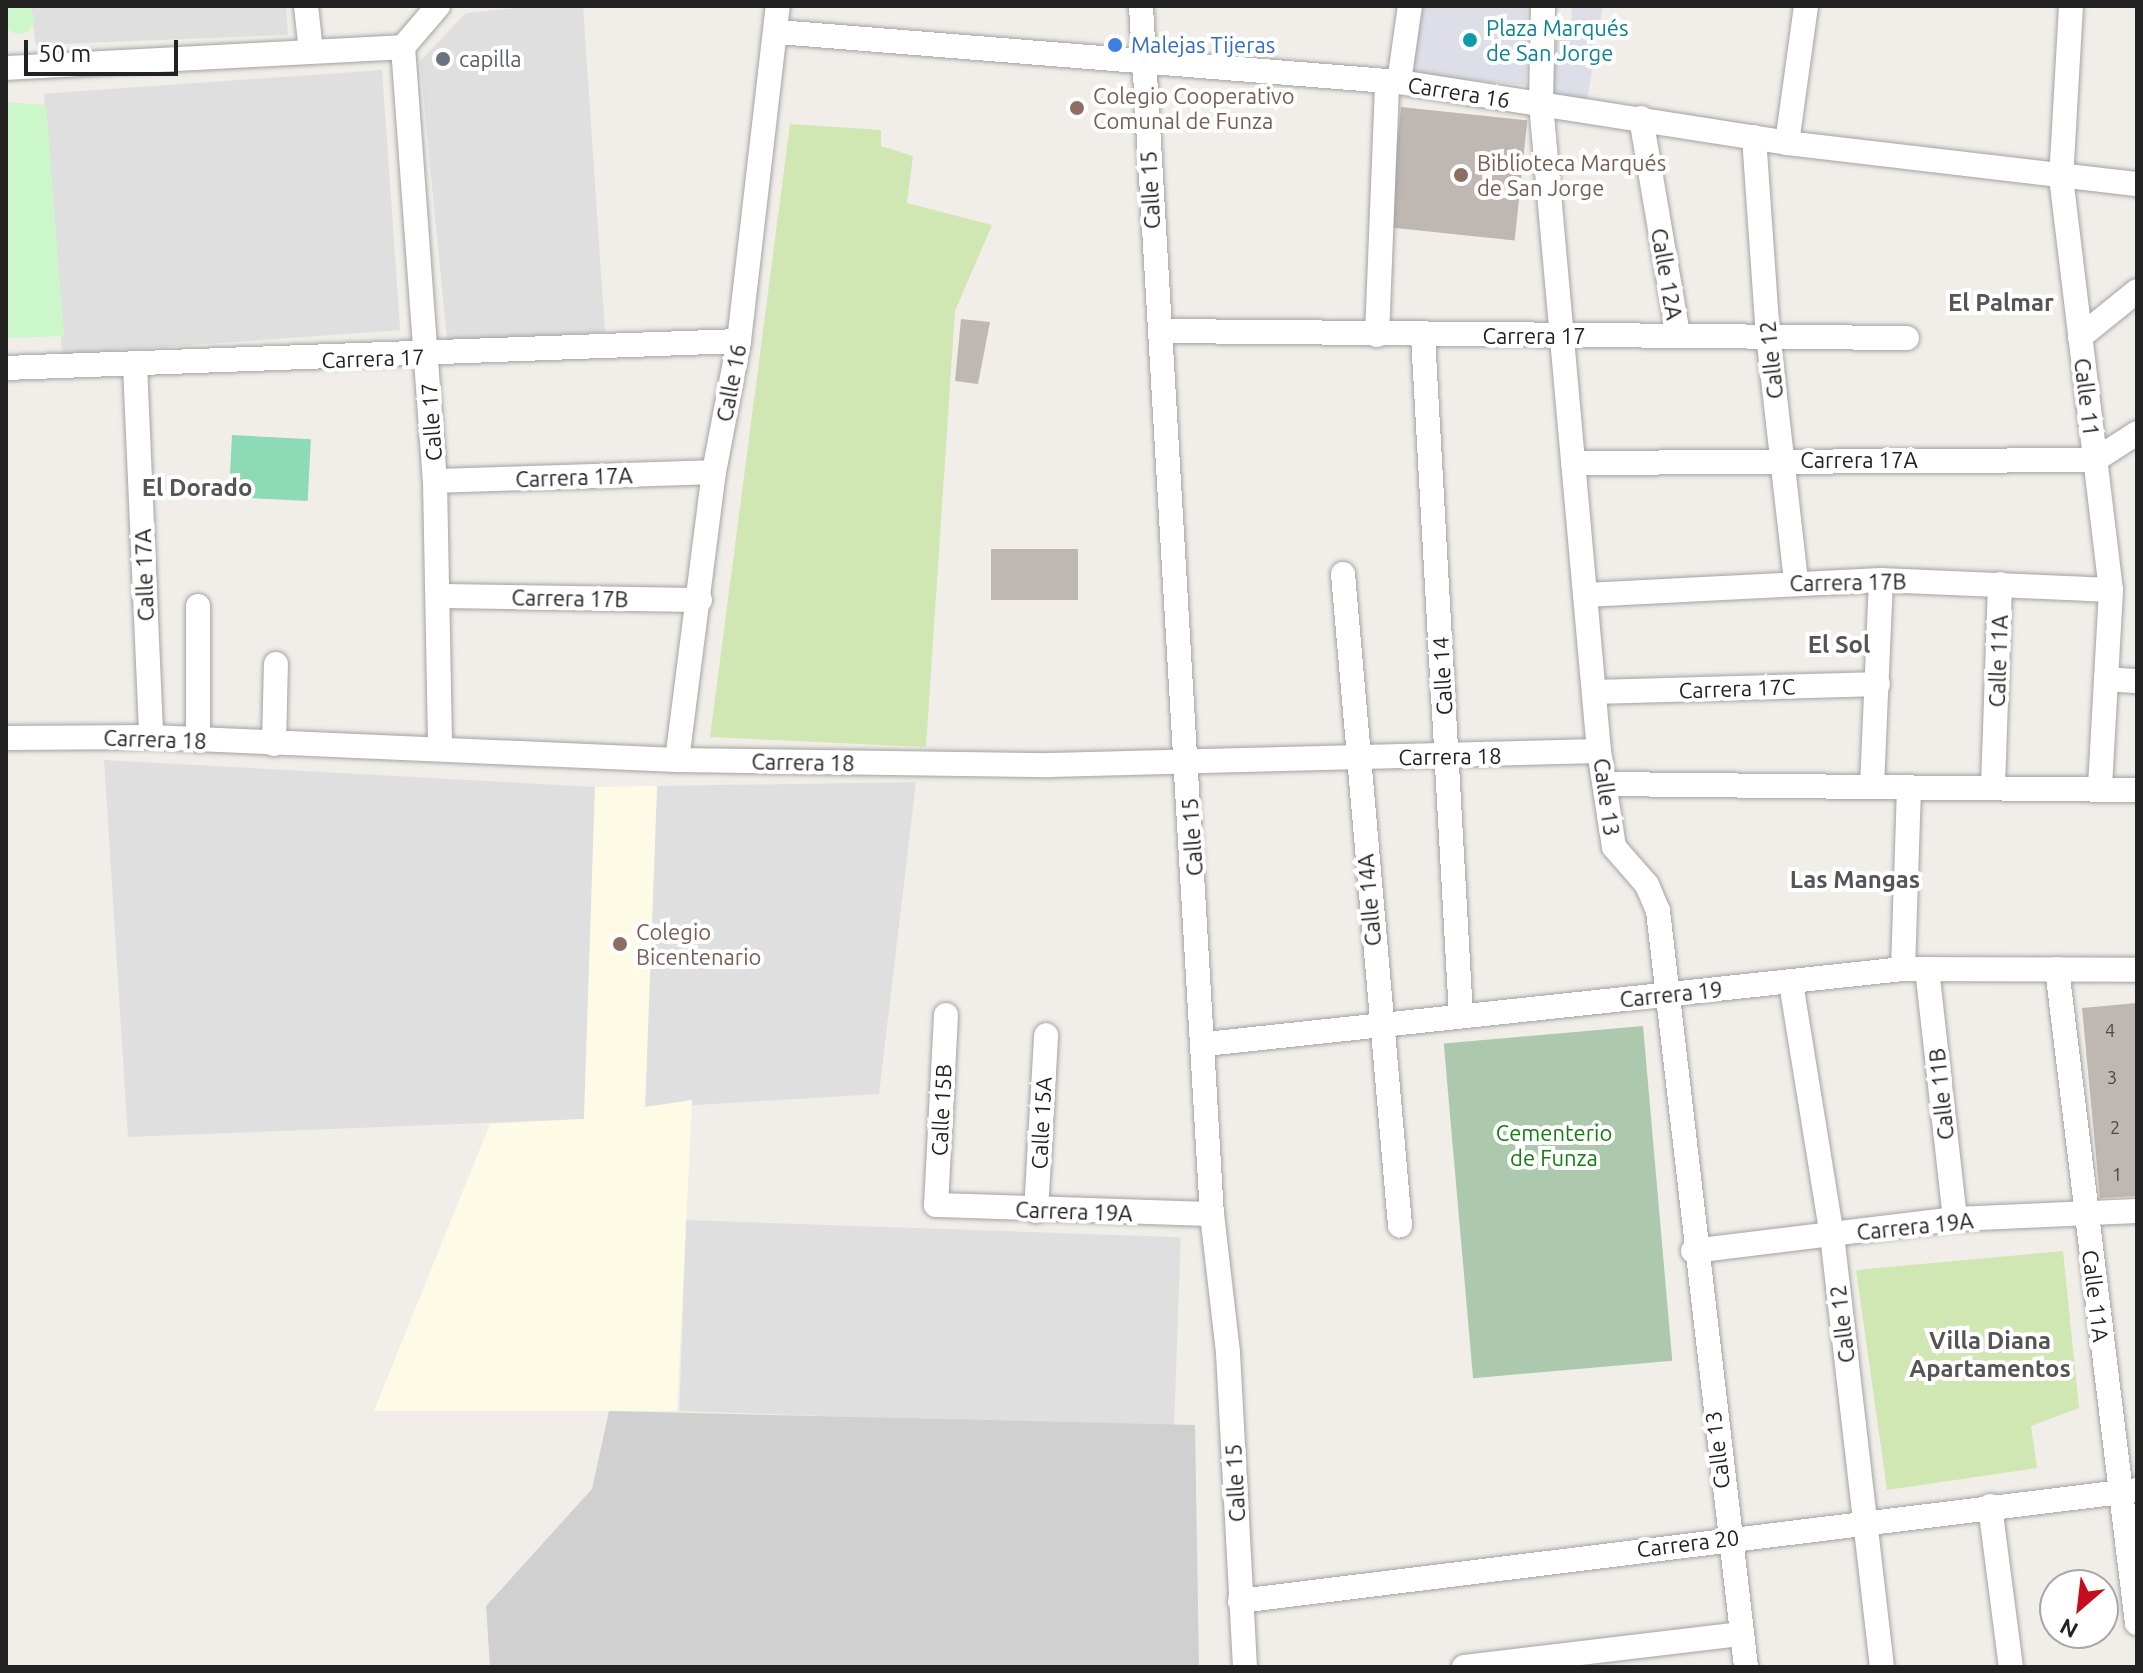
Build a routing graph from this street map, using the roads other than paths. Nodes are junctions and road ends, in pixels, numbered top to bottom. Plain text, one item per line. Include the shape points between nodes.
1 (306, 6) edge
2 (438, 6) edge
3 (778, 6) edge
4 (1141, 6) edge
5 (1410, 6) edge
6 (1543, 6) edge
7 (1806, 6) edge
8 (2071, 6) edge
9 (778, 32) junction
10 (403, 47) junction
11 (311, 51) junction
12 (1144, 58) junction
13 (6, 68) edge
14 (1393, 82) junction
15 (1541, 104) junction
16 (1641, 118) junction
17 (1754, 137) junction
18 (1787, 143) junction
19 (2061, 177) junction
20 (2134, 189) edge
21 (2137, 291) edge
22 (1162, 331) junction
23 (1377, 335) junction
24 (1678, 335) junction
25 (1768, 335) junction
26 (1423, 336) junction
27 (1560, 337) junction
28 (2080, 337) junction
29 (1907, 338) dead end
30 (739, 341) junction
31 (426, 356) junction
32 (135, 365) junction
33 (6, 368) edge
34 (2137, 433) edge
35 (1783, 460) junction
36 (2095, 460) junction
37 (1573, 463) junction
38 (714, 472) junction
39 (435, 481) junction
40 (1343, 574) dead end
41 (1881, 580) junction
42 (1796, 581) junction
43 (2000, 584) junction
44 (2111, 590) junction
45 (1585, 595) junction
46 (441, 596) junction
47 (700, 600) junction
48 (198, 606) dead end
49 (276, 664) dead end
50 (2106, 679) junction
51 (2137, 681) edge
52 (1878, 684) junction
53 (1597, 692) junction
54 (151, 737) junction
55 (6, 738) edge
56 (198, 740) junction
57 (274, 744) junction
58 (440, 749) junction
59 (1599, 751) junction
60 (1357, 756) junction
61 (1447, 758) junction
62 (677, 760) junction
63 (1186, 764) junction
64 (1605, 784) junction
65 (1872, 786) junction
66 (1993, 786) junction
67 (1909, 787) junction
68 (2100, 789) junction
69 (2137, 790) edge
70 (1915, 969) junction
71 (2057, 969) junction
72 (2137, 970) edge
73 (1791, 983) junction
74 (1665, 994) junction
75 (946, 1015) dead end
76 (1461, 1015) junction
77 (1380, 1025) junction
78 (1046, 1035) dead end
79 (1206, 1044) junction
80 (936, 1205) joint
81 (1036, 1211) junction
82 (2137, 1211) edge
83 (1212, 1214) junction
84 (2086, 1216) junction
85 (1955, 1219) junction
86 (1400, 1226) dead end
87 (1832, 1235) junction
88 (1693, 1251) junction
89 (2129, 1491) edge
90 (1990, 1506) junction
91 (1865, 1521) junction
92 (1728, 1537) junction
93 (1240, 1601) junction
94 (2137, 1623) edge
95 (1742, 1634) junction
96 (1479, 1666) edge
97 (1245, 1667) edge
98 (1746, 1667) edge
99 (1882, 1667) edge
100 (2011, 1667) edge

1 - 11 street
2 - 10 street
3 - 9 street, Calle 16
4 - 12 street, Calle 15
5 - 14 street
6 - 15 street, Calle 13
7 - 18 street
8 - 19 street, Calle 11
9 - 12 street, Carrera 16
9 - 30 street, Calle 16
10 - 11 street
10 - 31 street, Calle 17
11 - 13 street
12 - 14 street, Carrera 16
12 - 22 street, Calle 15
14 - 15 street, Carrera 16
14 - 23 street
15 - 16 street, Carrera 16
15 - 27 street, Calle 13
16 - 17 street, Carrera 16
16 - 24 street, Calle 12A
17 - 18 street, Carrera 16
17 - 25 street, Calle 12
18 - 19 street, Carrera 16
19 - 20 street, Carrera 16
19 - 28 street, Calle 11
21 - 28 street
22 - 23 street, Carrera 17
22 - 63 street, Calle 15
23 - 26 street, Carrera 17
24 - 25 street, Carrera 17
24 - 27 street, Carrera 17
25 - 29 street, Carrera 17
25 - 35 street, Calle 12
26 - 27 street, Carrera 17
26 - 61 street, Calle 14
27 - 37 street, Calle 13
28 - 36 street, Calle 11
30 - 31 street, Carrera 17
30 - 38 street, Calle 16
31 - 32 street, Carrera 17
31 - 39 street, Calle 17
32 - 33 street, Carrera 17
32 - 54 street, Calle 17A
34 - 36 street
35 - 36 street, Carrera 17A
35 - 37 street, Carrera 17A
35 - 42 street, Calle 12
36 - 44 street, Calle 11
37 - 45 street, Calle 13
38 - 39 street, Carrera 17A
38 - 47 street, Calle 16
39 - 46 street, Calle 17
40 - 60 street, Calle 14A
41 - 42 street, Carrera 17B
41 - 43 street, Carrera 17B
41 - 52 street
42 - 45 street, Carrera 17B
43 - 44 street, Carrera 17B
43 - 66 street, Calle 11A
44 - 50 street, Calle 11
45 - 53 street, Calle 13
46 - 47 street, Carrera 17B
46 - 58 street, Calle 17
47 - 62 street, Calle 16
48 - 56 street
49 - 57 street
50 - 51 street
50 - 68 street, Calle 11
52 - 53 street, Carrera 17C
52 - 65 street
53 - 59 street, Calle 13
54 - 55 street, Carrera 18
54 - 56 street, Carrera 18
56 - 57 street, Carrera 18
57 - 58 street, Carrera 18
58 - 62 street, Carrera 18
59 - 61 street, Carrera 18
59 - 64 street, Calle 13
60 - 61 street, Carrera 18
60 - 63 street, Carrera 18
60 - 77 street, Calle 14A
61 - 76 street, Calle 14
62 - 63 street, Carrera 18
63 - 79 street, Calle 15
64 - 65 street
64 - 74 street, Calle 13 via 1614,847 1647,885 1658,911
65 - 67 street
66 - 67 street
66 - 68 street
67 - 70 street, Calle 11B
68 - 69 street
70 - 71 street, Carrera 19
70 - 73 street, Carrera 19
70 - 85 street, Calle 11B
71 - 72 street, Carrera 19
71 - 84 street, Calle 11A
73 - 74 street, Carrera 19
73 - 87 street, Calle 12
74 - 76 street, Carrera 19
74 - 88 street, Calle 13
75 - 80 street, Calle 15B
76 - 77 street, Carrera 19
77 - 79 street, Carrera 19
77 - 86 street, Calle 14A
78 - 81 street, Calle 15A
79 - 83 street, Calle 15
80 - 81 street, Carrera 19A
81 - 83 street, Carrera 19A
82 - 84 street, Carrera 19A
83 - 93 street, Calle 15 via 1228,1353
84 - 85 street, Carrera 19A
84 - 89 street, Calle 11A
85 - 87 street, Carrera 19A
87 - 88 street, Carrera 19A
87 - 91 street, Calle 12
88 - 92 street, Calle 13
89 - 90 street, Carrera 20
89 - 94 street, Calle 11A
90 - 91 street, Carrera 20
90 - 100 street
91 - 92 street, Carrera 20
91 - 99 street, Calle 12
92 - 93 street, Carrera 20
92 - 95 street, Calle 13
93 - 97 street, Calle 15
95 - 96 street
95 - 98 street, Calle 13

